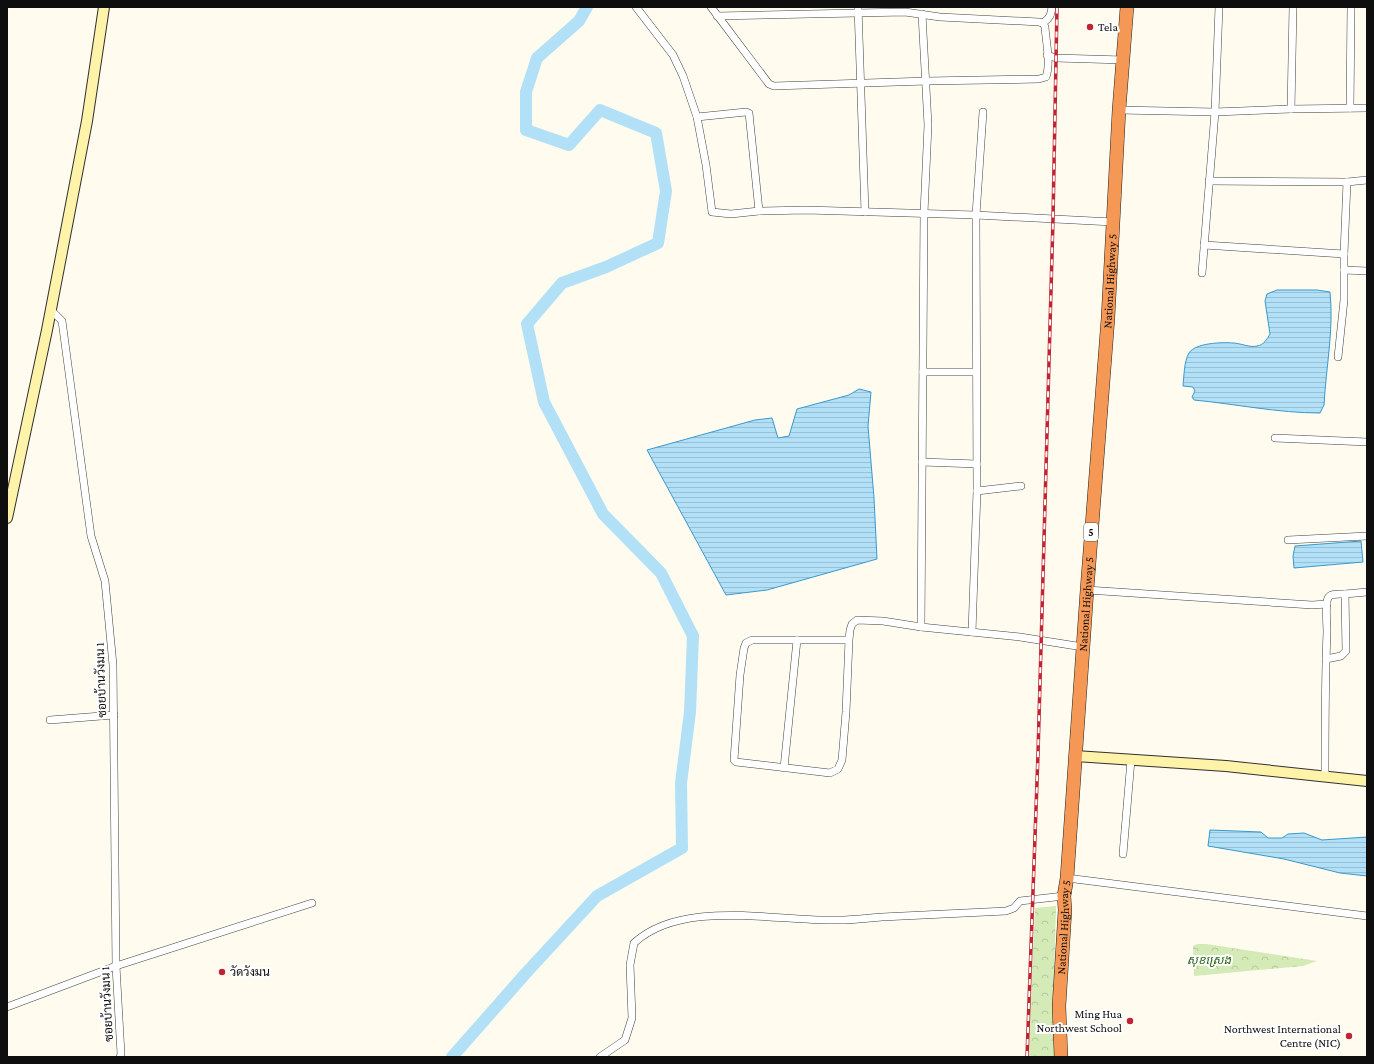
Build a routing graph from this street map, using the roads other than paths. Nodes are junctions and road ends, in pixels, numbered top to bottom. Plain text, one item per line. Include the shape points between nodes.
1 (104, 7) edge
2 (636, 7) edge
3 (711, 7) edge
4 (1052, 7) edge
5 (1127, 7) edge
6 (1219, 7) edge
7 (1293, 7) edge
8 (1351, 7) edge
9 (858, 10) edge
10 (877, 10) edge
11 (922, 14) junction
12 (717, 16) junction
13 (1043, 23) junction
14 (1048, 56) junction
15 (1123, 60) junction
16 (926, 81) junction
17 (860, 84) junction
18 (1350, 108) junction
19 (1367, 108) edge
20 (1291, 109) junction
21 (1119, 110) junction
22 (983, 112) dead end
23 (1215, 112) junction
24 (697, 117) junction
25 (1367, 180) edge
26 (1209, 181) junction
27 (1347, 182) junction
28 (759, 211) junction
29 (865, 212) junction
30 (924, 214) junction
31 (976, 214) junction
32 (1113, 222) junction
33 (1204, 245) junction
34 (1344, 254) junction
35 (1344, 270) junction
36 (1367, 271) edge
37 (1202, 273) dead end
38 (51, 310) junction
39 (1338, 357) dead end
40 (923, 372) junction
41 (976, 372) junction
42 (1275, 438) dead end
43 (1367, 442) edge
44 (922, 462) junction
45 (977, 464) junction
46 (1021, 486) dead end
47 (977, 491) junction
48 (7, 518) edge
49 (1367, 536) edge
50 (1288, 540) dead end
51 (1087, 590) junction
52 (1367, 592) edge
53 (1345, 594) junction
54 (1327, 604) junction
55 (920, 627) junction
56 (972, 632) junction
57 (797, 640) junction
58 (850, 640) junction
59 (1083, 647) junction
60 (1326, 659) junction
61 (114, 715) junction
62 (50, 720) dead end
63 (1075, 756) junction
64 (1131, 760) junction
65 (784, 768) junction
66 (1325, 776) junction
67 (1367, 781) edge
68 (1122, 854) dead end
69 (1067, 878) junction
70 (1064, 896) junction
71 (312, 903) dead end
72 (1367, 916) edge
73 (116, 966) junction
74 (7, 1007) edge
75 (120, 1057) edge
76 (600, 1057) edge
77 (1061, 1057) edge

1 - 38 main road via 87,121
2 - 24 street via 673,55
3 - 12 street
4 - 13 street via 1052,14
5 - 15 highway, National Highway 5 / 5
6 - 23 street
7 - 20 street
8 - 18 street
9 - 10 street
9 - 12 street
9 - 17 street
10 - 11 street
11 - 13 street
11 - 16 street
12 - 17 street via 769,84
13 - 14 street
14 - 15 street
14 - 16 street via 1046,77 1038,79
15 - 21 highway, National Highway 5 / 5
16 - 17 street
16 - 30 street via 928,125
17 - 29 street
18 - 19 street
18 - 20 street
20 - 23 street
21 - 23 street
21 - 32 highway, National Highway 5 / 5
22 - 31 street
23 - 26 street
24 - 28 street via 712,212 730,214
24 - 28 street via 749,113
25 - 27 street
26 - 27 street
26 - 33 street
27 - 34 street
28 - 29 street
29 - 30 street
30 - 31 street
30 - 40 street
31 - 32 street
31 - 41 street
32 - 51 highway, National Highway 5 / 5
33 - 34 street
33 - 37 street
34 - 35 street
35 - 36 street
35 - 39 street via 1344,300
38 - 48 main road
38 - 61 street, ซอยบ้านวังมน 1 via 62,321 92,536 106,581
40 - 41 street
40 - 44 street
41 - 45 street
42 - 43 street
44 - 45 street
44 - 55 street
45 - 47 street
46 - 47 street
47 - 56 street
49 - 50 street
51 - 54 street
51 - 59 highway, National Highway 5 / 5
52 - 53 street
53 - 54 street via 1331,595
53 - 60 street via 1346,651 1341,656
54 - 60 street
55 - 56 street
55 - 58 street via 857,620 852,624
56 - 59 street via 1020,636
57 - 58 street
57 - 65 street
57 - 65 street via 752,640 746,643 740,675 734,760 740,764
58 - 65 street via 840,765 830,773
59 - 63 highway, National Highway 5 / 5
60 - 66 street
61 - 62 street
61 - 73 street, ซอยบ้านวังมน 1
63 - 64 main road
63 - 69 highway, National Highway 5 / 5
64 - 66 main road
64 - 68 street
66 - 67 main road
69 - 70 highway, National Highway 5 / 5
69 - 72 street
70 - 76 street via 1020,901 1014,908 1006,911 839,920 731,915 700,916 675,921 651,930 634,943 630,966 632,1018 625,1040
70 - 77 highway, National Highway 5 / 5
71 - 73 street
73 - 74 street
73 - 75 street, ซอยบ้านวังมน 1

